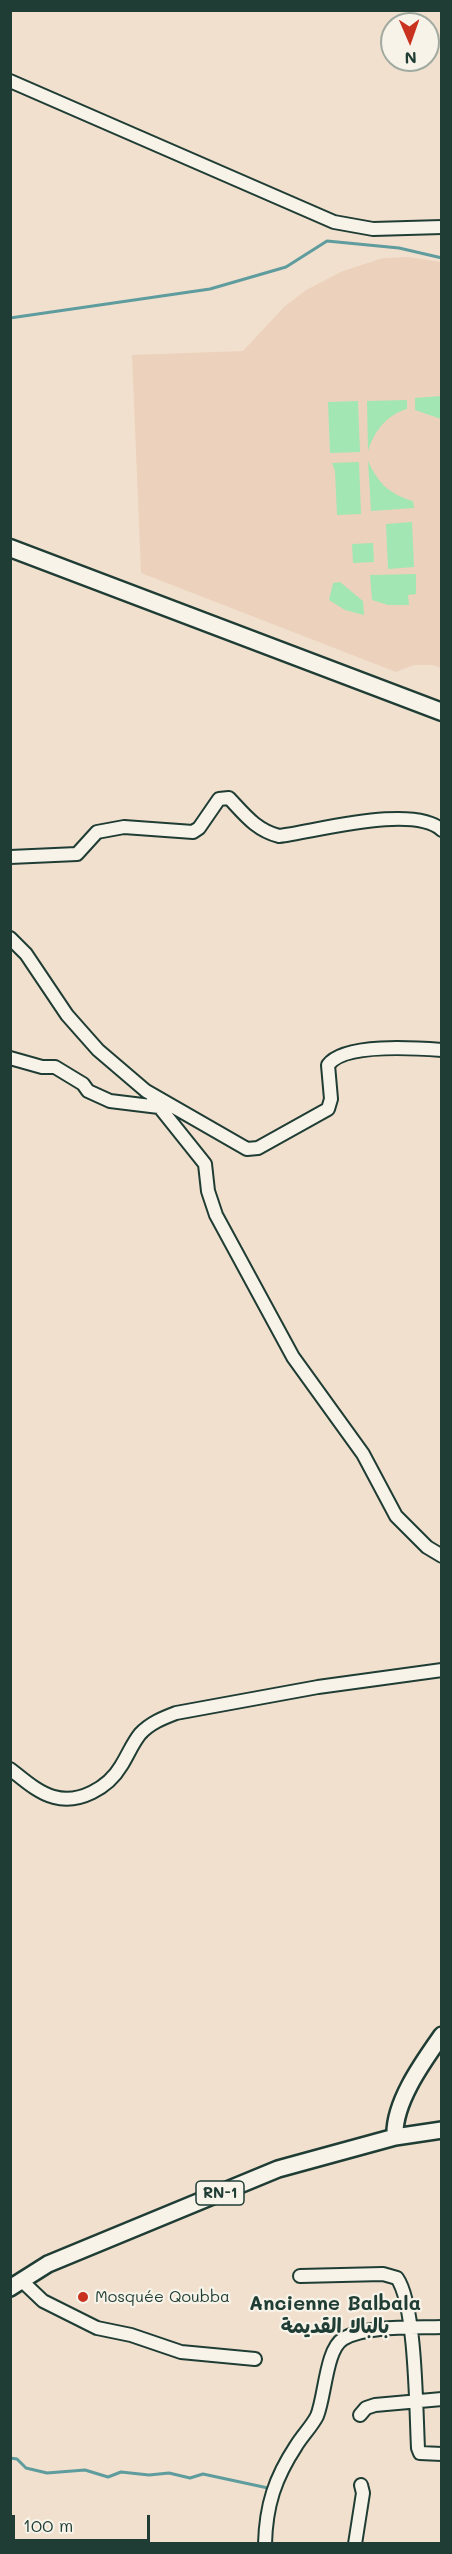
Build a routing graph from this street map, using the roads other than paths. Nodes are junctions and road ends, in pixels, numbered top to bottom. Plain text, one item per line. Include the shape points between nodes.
1 (10, 81) edge
2 (441, 226) edge
3 (10, 548) edge
4 (441, 712) edge
5 (441, 830) edge
6 (10, 856) edge
7 (10, 938) edge
8 (441, 1050) edge
9 (10, 1058) edge
10 (146, 1091) junction
11 (159, 1107) junction
12 (441, 1556) edge
13 (441, 1670) edge
14 (10, 1769) edge
15 (441, 2034) edge
16 (441, 2130) edge
17 (395, 2137) junction
18 (300, 2276) dead end
19 (16, 2285) edge
20 (441, 2327) edge
21 (410, 2328) junction
22 (255, 2359) dead end
23 (441, 2399) edge
24 (415, 2401) junction
25 (360, 2415) dead end
26 (441, 2454) edge
27 (361, 2485) dead end
28 (264, 2544) edge
29 (355, 2544) edge

1 - 2 street via 334,222 373,229
3 - 4 highway
5 - 6 street via 426,820 401,818 279,836 248,821 229,798 224,798 219,799 193,832 124,827 97,832 77,854
7 - 10 street via 98,1050
8 - 10 street via 342,1053 328,1065 331,1099 325,1113 258,1148 237,1145
9 - 11 street via 55,1067 88,1091 110,1101
10 - 11 street
11 - 12 street via 205,1164 216,1215 293,1357 363,1454 396,1516
13 - 14 street via 176,1713 141,1733 109,1781 84,1796 53,1797
15 - 17 main road via 401,2103
16 - 17 main road, RN-1
17 - 19 main road, RN-1 via 278,2169 48,2264
18 - 21 street via 382,2274 397,2278
19 - 22 street via 97,2328 181,2352
20 - 21 street
21 - 24 street
21 - 28 street via 359,2333 341,2340 333,2352 316,2416 273,2486
23 - 24 street
24 - 25 street via 375,2405
24 - 26 street via 420,2453
27 - 29 street

